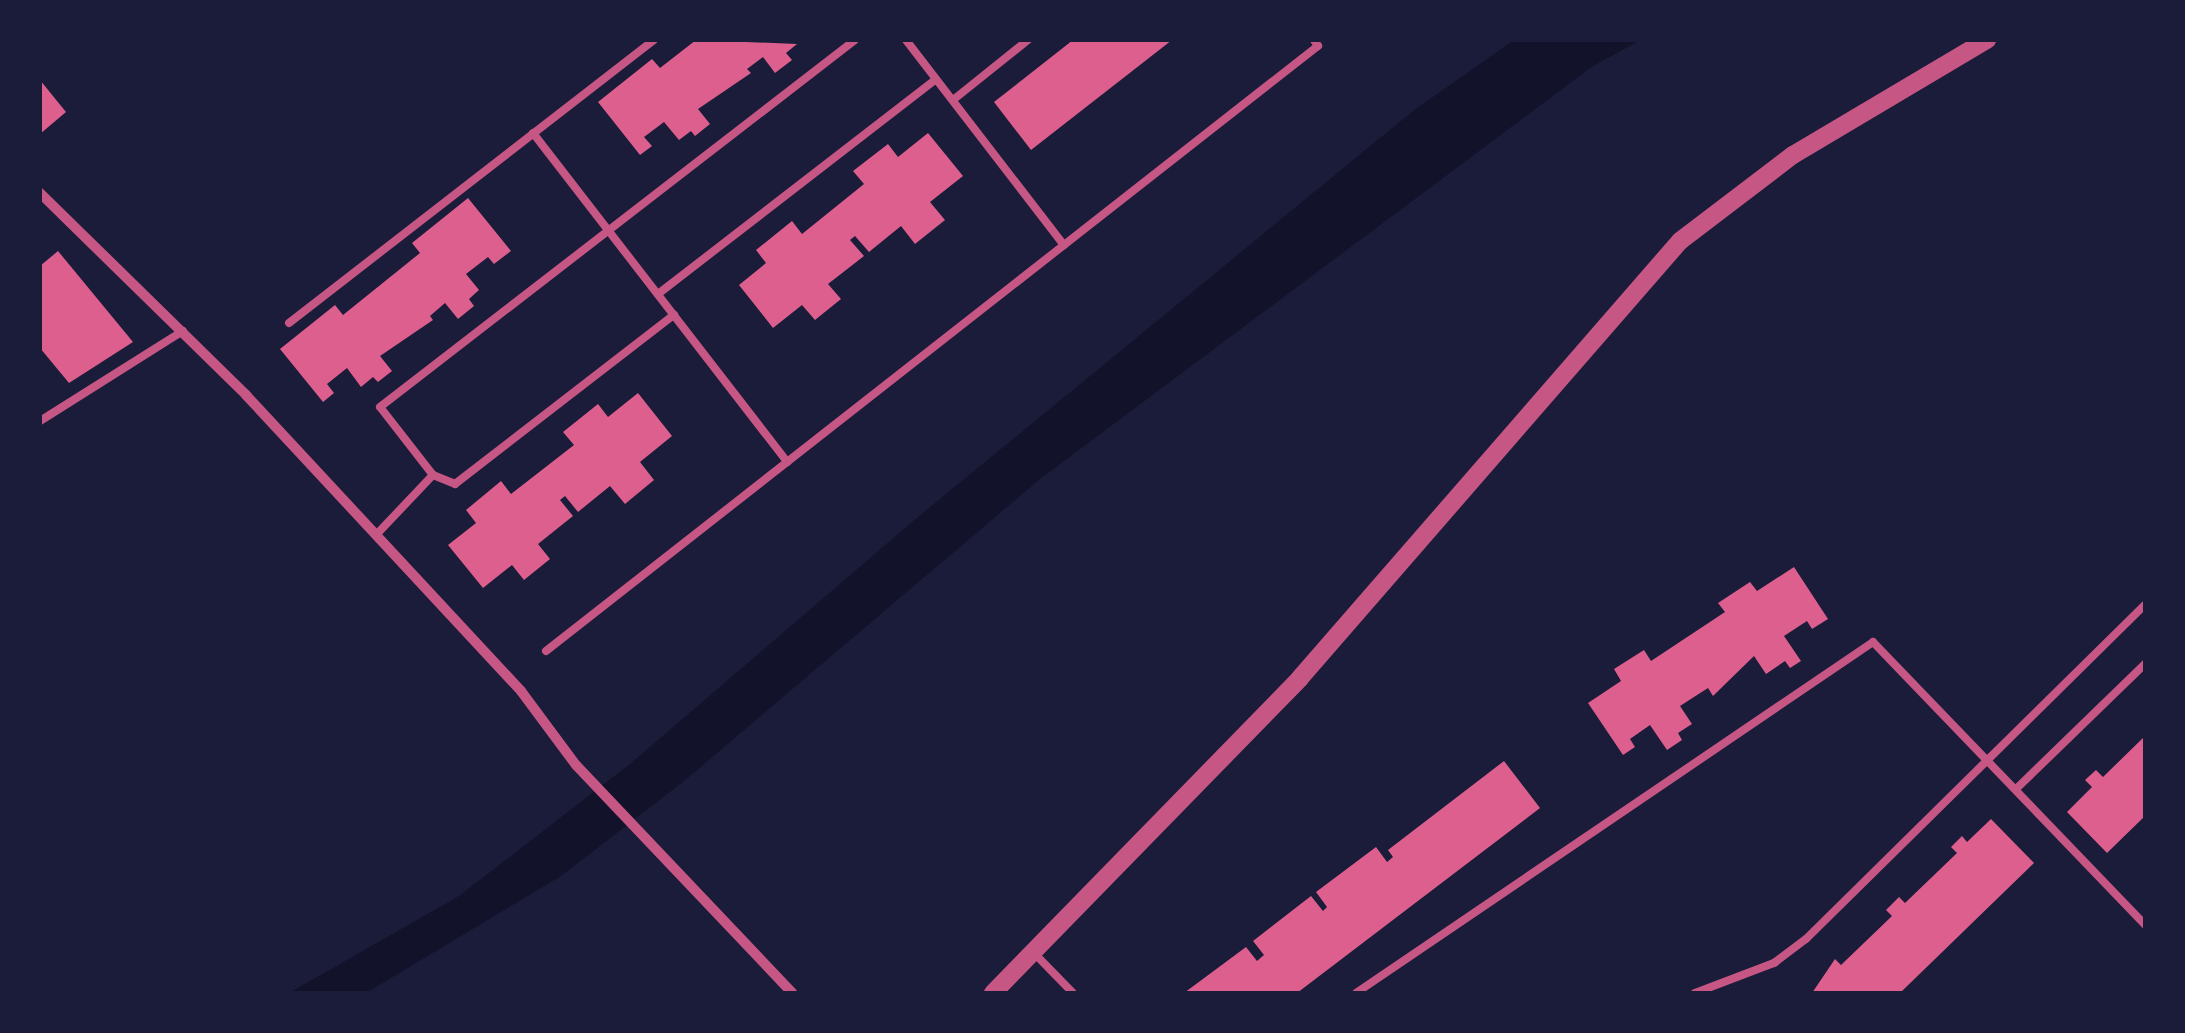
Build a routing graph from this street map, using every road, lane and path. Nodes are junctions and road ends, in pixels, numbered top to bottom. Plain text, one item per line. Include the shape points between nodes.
1 (654, 40) edge
2 (854, 40) edge
3 (906, 40) edge
4 (1028, 40) edge
5 (1314, 40) edge
6 (1987, 40) edge
7 (936, 79) junction
8 (953, 100) junction
9 (534, 133) junction
10 (40, 193) edge
11 (609, 230) junction
12 (1064, 245) junction
13 (658, 294) junction
14 (674, 316) junction
15 (288, 322) dead end
16 (183, 332) junction
17 (40, 421) edge
18 (788, 462) junction
19 (433, 475) junction
20 (376, 535) junction
21 (2145, 605) edge
22 (546, 651) dead end
23 (2145, 664) edge
24 (1988, 760) junction
25 (2016, 789) junction
26 (2145, 925) edge
27 (1033, 952) junction
28 (792, 993) edge
29 (993, 993) edge
30 (1073, 993) edge
31 (1356, 993) edge
32 (1695, 993) edge

1 - 9 lane
2 - 11 lane
3 - 7 lane
4 - 8 lane
5 - 12 lane via 1318,46
6 - 27 street via 1793,155 1680,241 1300,678
7 - 8 lane
7 - 13 lane
8 - 12 lane
9 - 11 lane
9 - 15 lane
10 - 16 street
11 - 13 lane
11 - 19 lane via 380,406
12 - 18 lane
13 - 14 lane
14 - 18 lane
14 - 19 lane via 455,484
16 - 17 lane
16 - 20 street
18 - 22 lane
19 - 20 lane
20 - 28 street via 521,691 576,764
21 - 24 lane
23 - 25 lane
24 - 25 lane
24 - 31 lane via 1873,642
24 - 32 lane via 1806,939 1774,963
25 - 26 lane
27 - 29 street
27 - 30 lane

